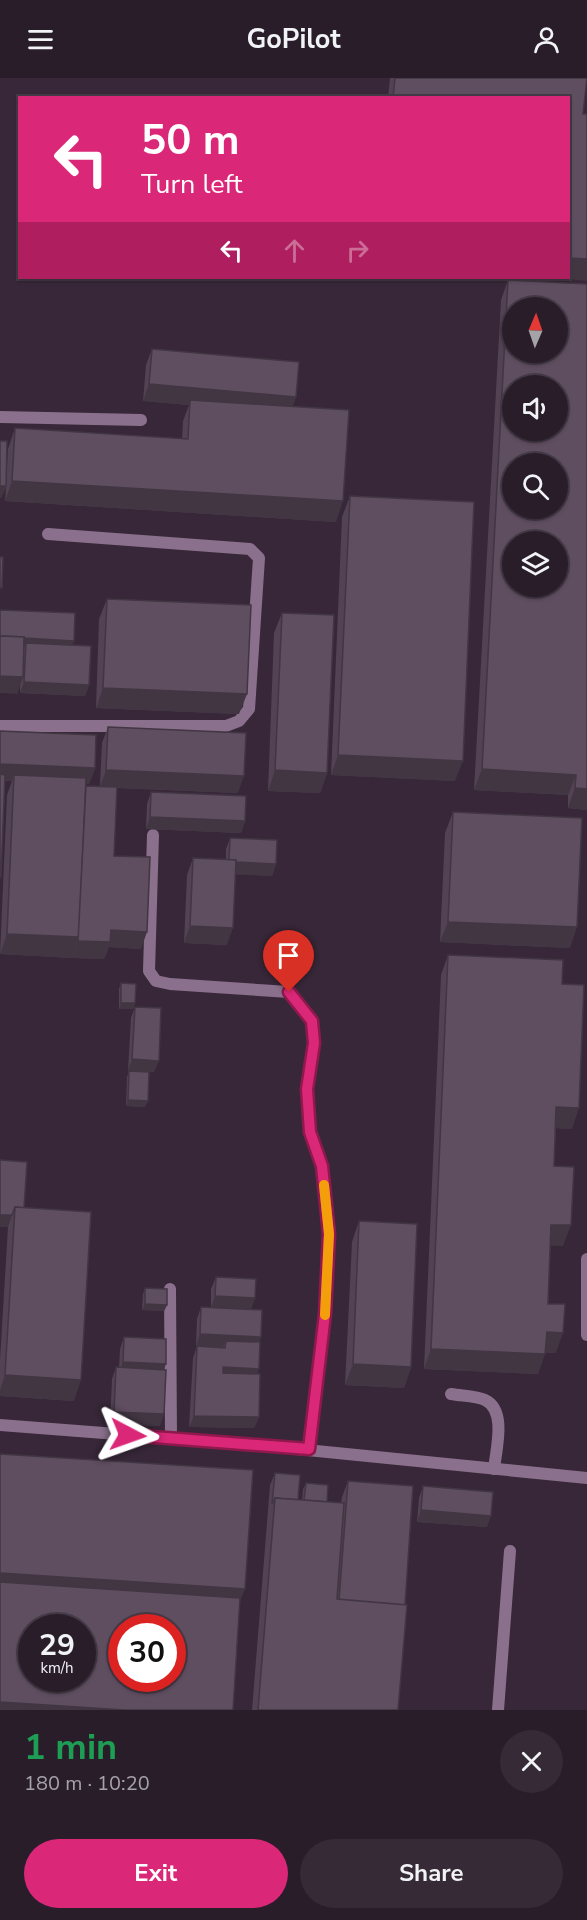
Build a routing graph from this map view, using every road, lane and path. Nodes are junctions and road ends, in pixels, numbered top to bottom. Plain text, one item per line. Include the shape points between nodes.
1 (0, 417) edge
2 (141, 420) dead end
3 (48, 534) dead end
4 (0, 726) edge
5 (153, 835) dead end
6 (587, 1259) edge
7 (170, 1289) edge
8 (587, 1335) edge
9 (451, 1394) dead end
10 (0, 1425) edge
11 (171, 1438) junction
12 (309, 1449) junction
13 (494, 1468) junction
14 (587, 1478) edge
15 (510, 1551) dead end
16 (498, 1710) edge

1 - 2 street
3 - 4 street via 250,549 259,558 249,710 226,726
5 - 12 street via 149,970 156,981 289,992 312,1021 314,1043 307,1089 310,1132 322,1166 329,1234 325,1314
6 - 8 street
7 - 11 street
9 - 13 street via 486,1400 494,1407 498,1416
10 - 11 street
11 - 12 street
12 - 13 street
13 - 14 street
15 - 16 street

